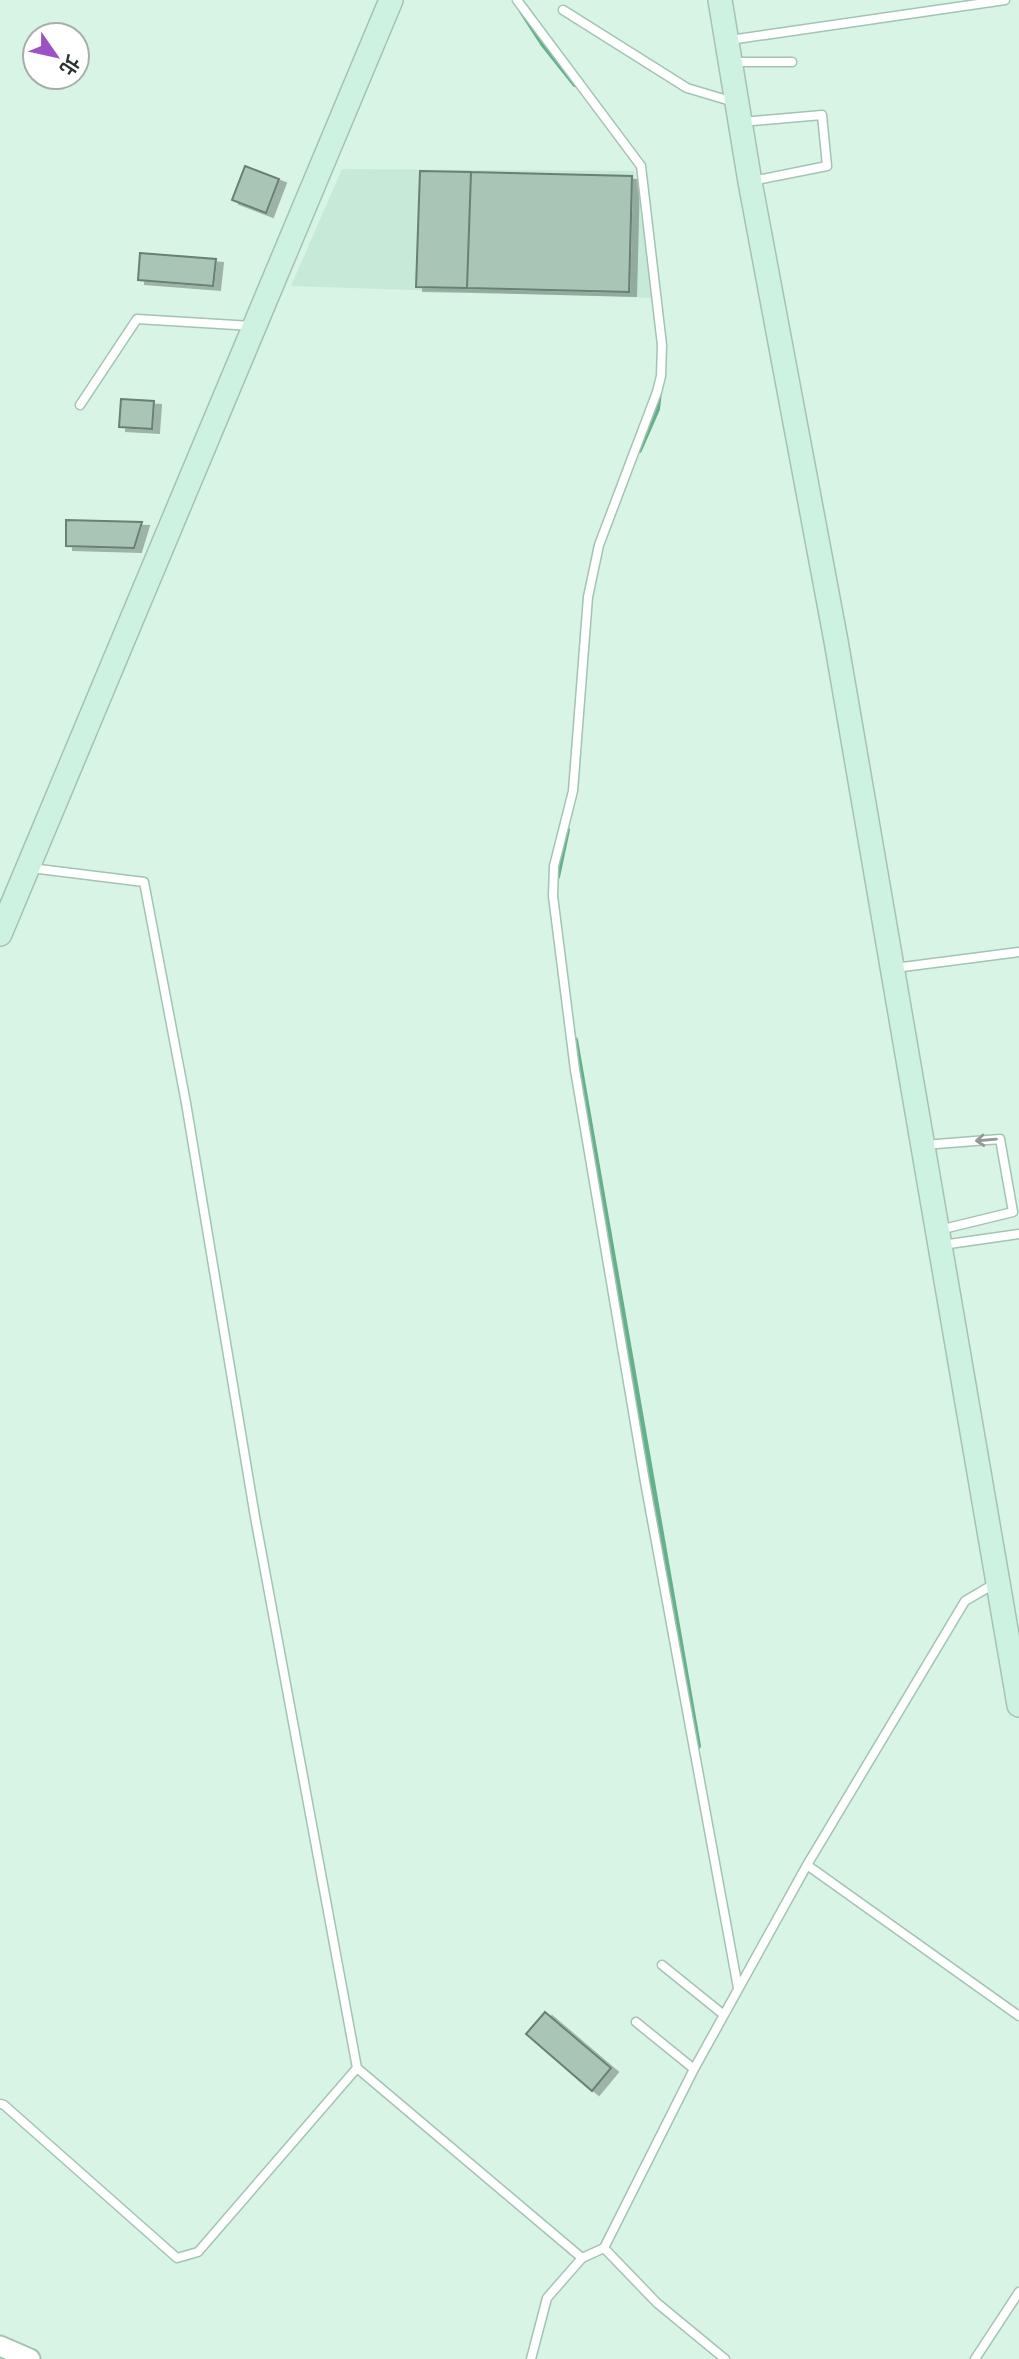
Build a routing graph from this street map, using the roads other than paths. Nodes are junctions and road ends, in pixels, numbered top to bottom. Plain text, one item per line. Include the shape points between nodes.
1 (391, 0) edge
2 (517, 0) edge
3 (719, 0) edge
4 (1005, 0) edge
5 (564, 10) dead end
6 (729, 51) junction
7 (792, 62) dead end
8 (738, 113) junction
9 (750, 181) junction
10 (255, 326) junction
11 (79, 405) dead end
12 (29, 868) junction
13 (0, 934) edge
14 (1019, 952) edge
15 (892, 968) junction
16 (922, 1145) junction
17 (1019, 1234) edge
18 (938, 1238) junction
19 (996, 1583) junction
20 (1019, 1705) edge
21 (807, 1865) junction
22 (662, 1965) dead end
23 (738, 1988) junction
24 (724, 2015) junction
25 (1019, 2016) edge
26 (636, 2022) dead end
27 (357, 2068) junction
28 (694, 2069) junction
29 (0, 2105) edge
30 (604, 2248) junction
31 (582, 2258) junction
32 (1019, 2292) edge
33 (0, 2346) edge
34 (30, 2359) edge
35 (531, 2359) edge
36 (725, 2359) edge
37 (975, 2359) edge

1 - 10 main road
2 - 23 lane via 641,166 662,345 657,392 599,545 588,597 573,791 554,866 553,896 577,1083
3 - 6 main road
4 - 6 lane
5 - 8 lane via 687,88
6 - 7 lane
6 - 8 main road
8 - 9 main road
8 - 9 lane via 822,115 827,166
9 - 15 main road
10 - 11 lane via 137,319
10 - 12 main road
12 - 13 main road
12 - 27 lane via 144,881
14 - 15 lane
15 - 16 main road
16 - 18 main road
18 -> 16 lane via 1013,1212 1000,1139
17 - 18 lane
18 - 19 main road
19 - 20 main road
19 - 21 lane via 965,1601
21 - 23 lane
21 - 25 lane
22 - 24 lane
23 - 24 lane
24 - 28 lane
26 - 28 lane
27 - 29 lane via 198,2252 177,2258
27 - 31 lane
28 - 30 lane
30 - 31 lane
30 - 36 lane via 657,2303
31 - 35 lane via 547,2298
32 - 37 lane
33 - 34 street

